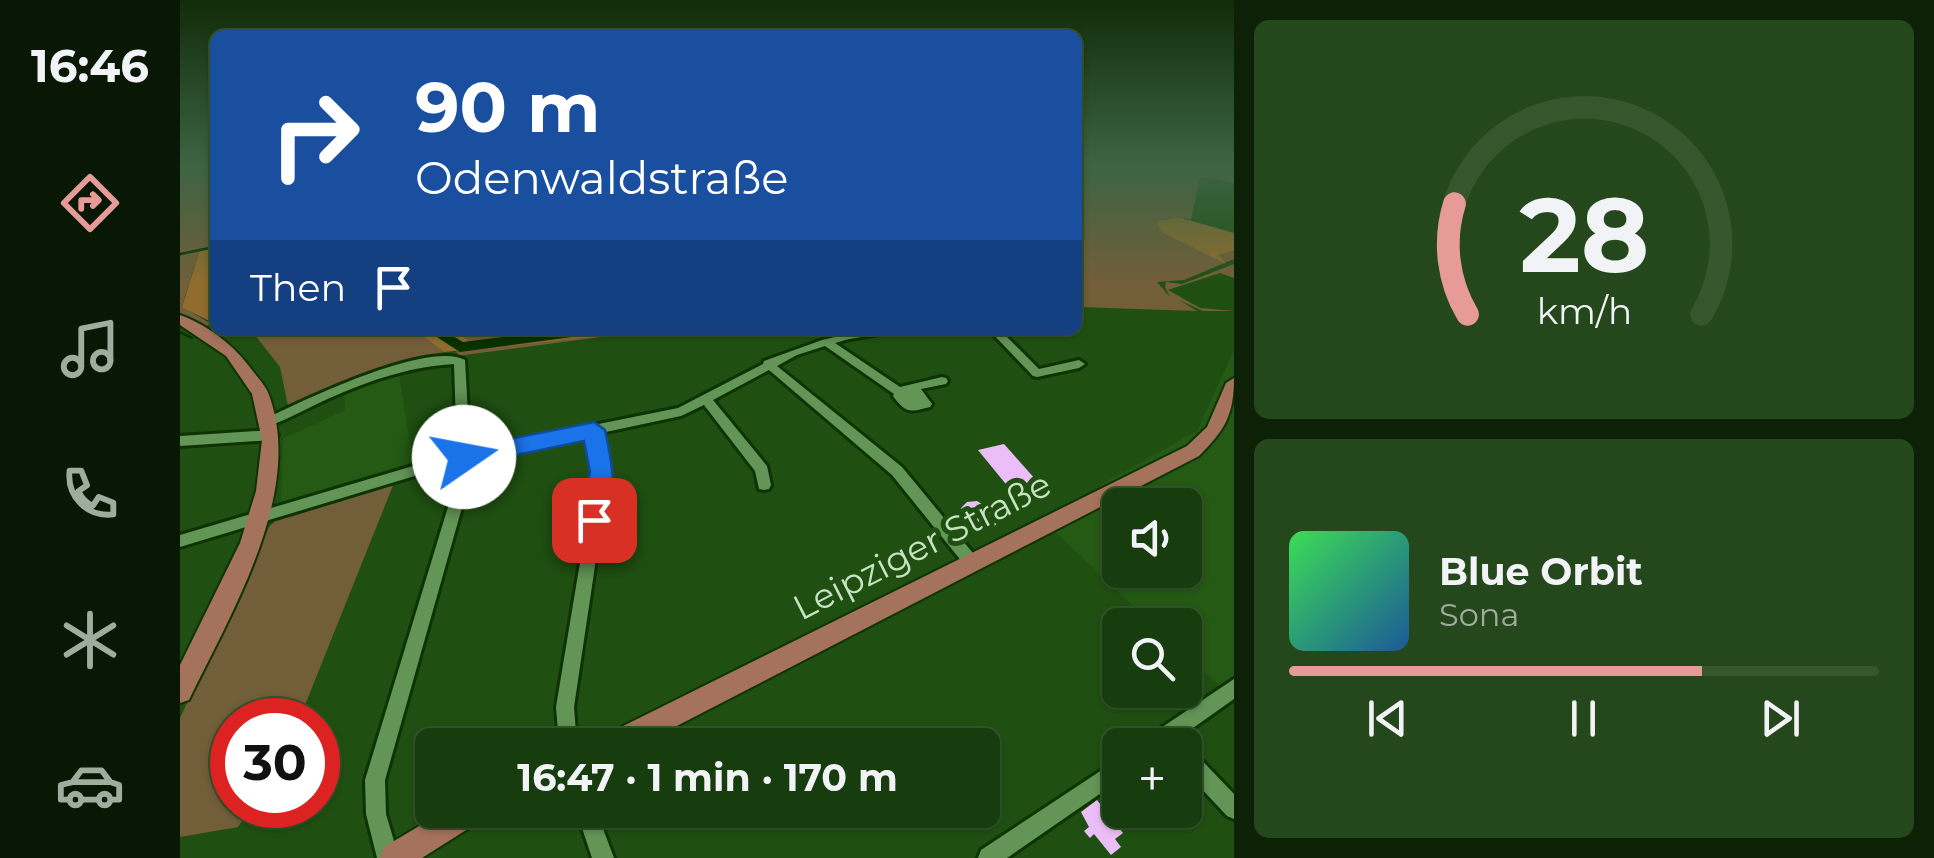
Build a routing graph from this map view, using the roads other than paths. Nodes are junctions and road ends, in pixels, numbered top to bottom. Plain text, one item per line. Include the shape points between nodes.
1 (180, 319) edge
2 (210, 334) edge
3 (211, 335) edge
4 (840, 335) edge
5 (999, 335) edge
6 (826, 342) junction
7 (768, 364) junction
8 (1080, 364) dead end
9 (942, 381) dead end
10 (1234, 382) edge
11 (706, 399) junction
12 (1228, 415) edge
13 (270, 428) junction
14 (594, 430) junction
15 (180, 441) edge
16 (460, 458) junction
17 (764, 484) dead end
18 (261, 518) junction
19 (180, 541) edge
20 (972, 563) junction
21 (1234, 688) edge
22 (180, 691) edge
23 (567, 728) edge
24 (646, 728) edge
25 (1182, 728) edge
26 (1202, 775) edge
27 (1102, 780) edge
28 (1234, 809) edge
29 (442, 828) edge
30 (592, 828) edge
31 (391, 858) edge
32 (603, 858) edge
33 (989, 858) edge

1 - 2 main road
3 - 13 main road via 251,377
4 - 6 street
5 - 8 street via 1036,373
6 - 7 street
6 - 9 street via 901,393
7 - 11 street
7 - 20 street via 897,470
10 - 12 main road, Leipziger Straße
11 - 14 street via 673,414
11 - 17 street via 762,470
12 - 20 main road, Leipziger Straße via 1193,451
13 - 15 street via 255,439
13 - 16 street via 392,368 459,360
13 - 18 main road via 271,474
14 - 16 street
14 - 23 street via 602,472
16 - 18 street
16 - 31 street via 458,497 375,780 376,814
18 - 19 street
18 - 22 main road
20 - 24 main road, Leipziger Straße
21 - 25 street
26 - 28 street
27 - 33 street
29 - 31 main road
30 - 32 street

